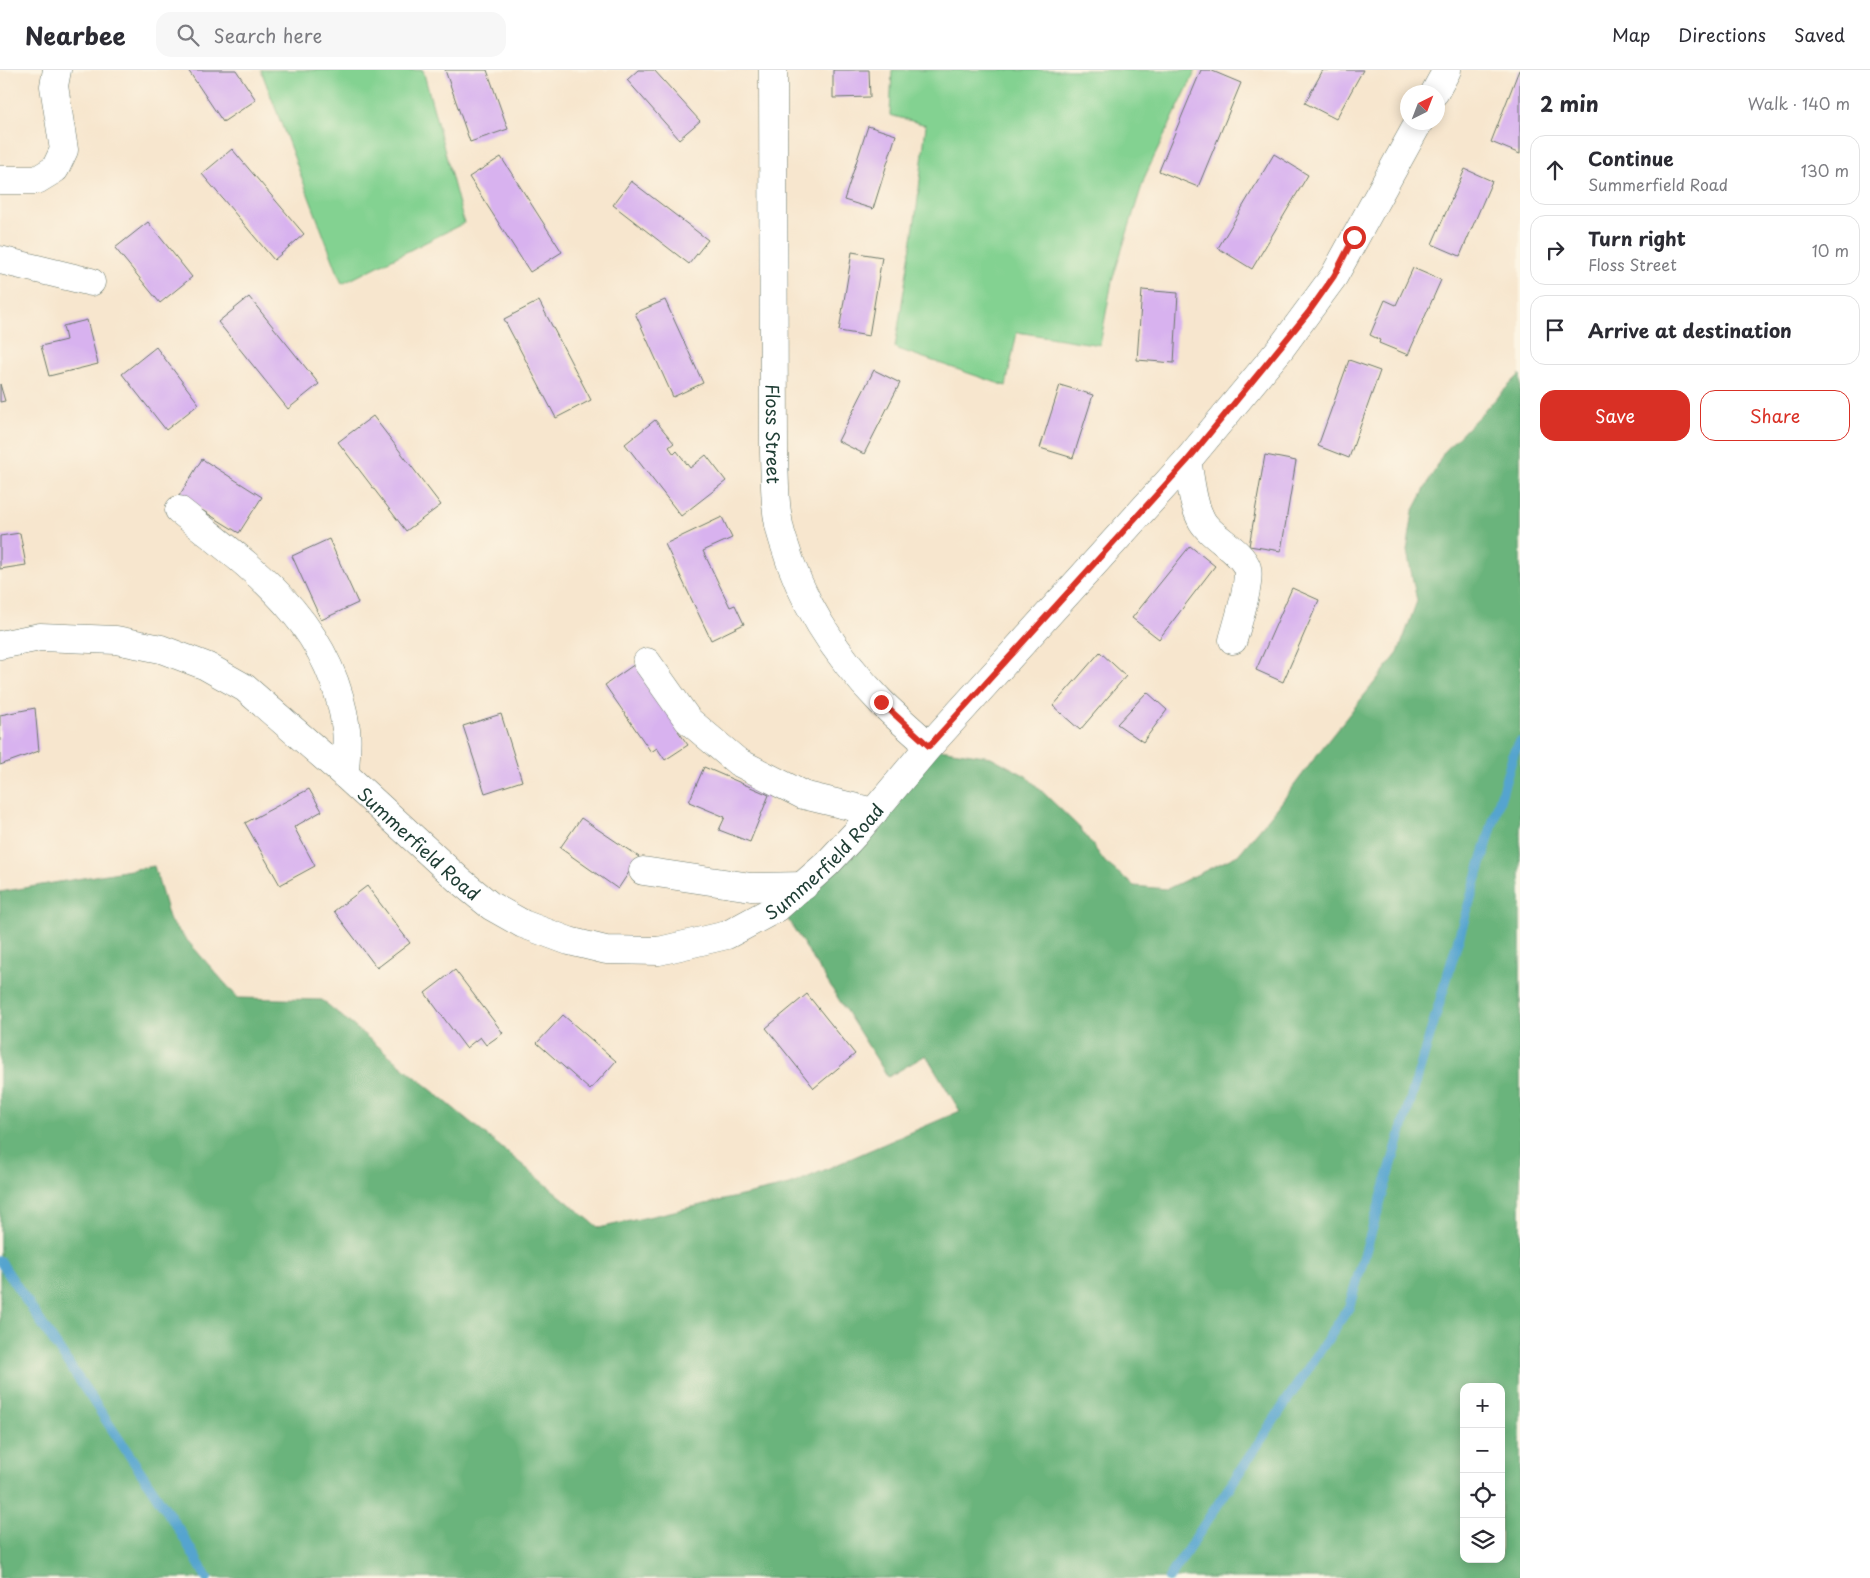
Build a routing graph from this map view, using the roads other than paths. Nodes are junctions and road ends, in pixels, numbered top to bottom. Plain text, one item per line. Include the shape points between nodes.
1 (57, 70) edge
2 (772, 70) edge
3 (1447, 70) edge
4 (1439, 85) edge
5 (1415, 130) edge
6 (0, 180) edge
7 (0, 260) edge
8 (91, 282) dead end
9 (1187, 461) junction
10 (179, 510) dead end
11 (1233, 640) dead end
12 (0, 645) edge
13 (647, 662) dead end
14 (929, 746) junction
15 (345, 775) junction
16 (874, 812) junction
17 (643, 871) dead end
18 (804, 886) junction

1 - 6 street via 54,86 64,150 55,169 37,180
2 - 14 street, Floss Street via 774,453 776,502 782,539 816,620 835,649 881,702
3 - 4 street
5 - 9 street, Summerfield Road via 1334,276 1281,348
7 - 8 street
9 - 11 street via 1195,504 1202,521 1247,569 1247,584
9 - 14 street, Summerfield Road
10 - 15 street via 270,584 299,617 323,654 336,684 346,730
12 - 15 street, Summerfield Road via 40,637 116,640 161,649 206,666 245,688
13 - 16 street via 688,720 738,762 803,795
14 - 16 street, Summerfield Road
15 - 18 street, Summerfield Road via 491,906 523,924 606,950 658,951 727,935 777,908
16 - 18 street, Summerfield Road
17 - 18 street via 752,887

